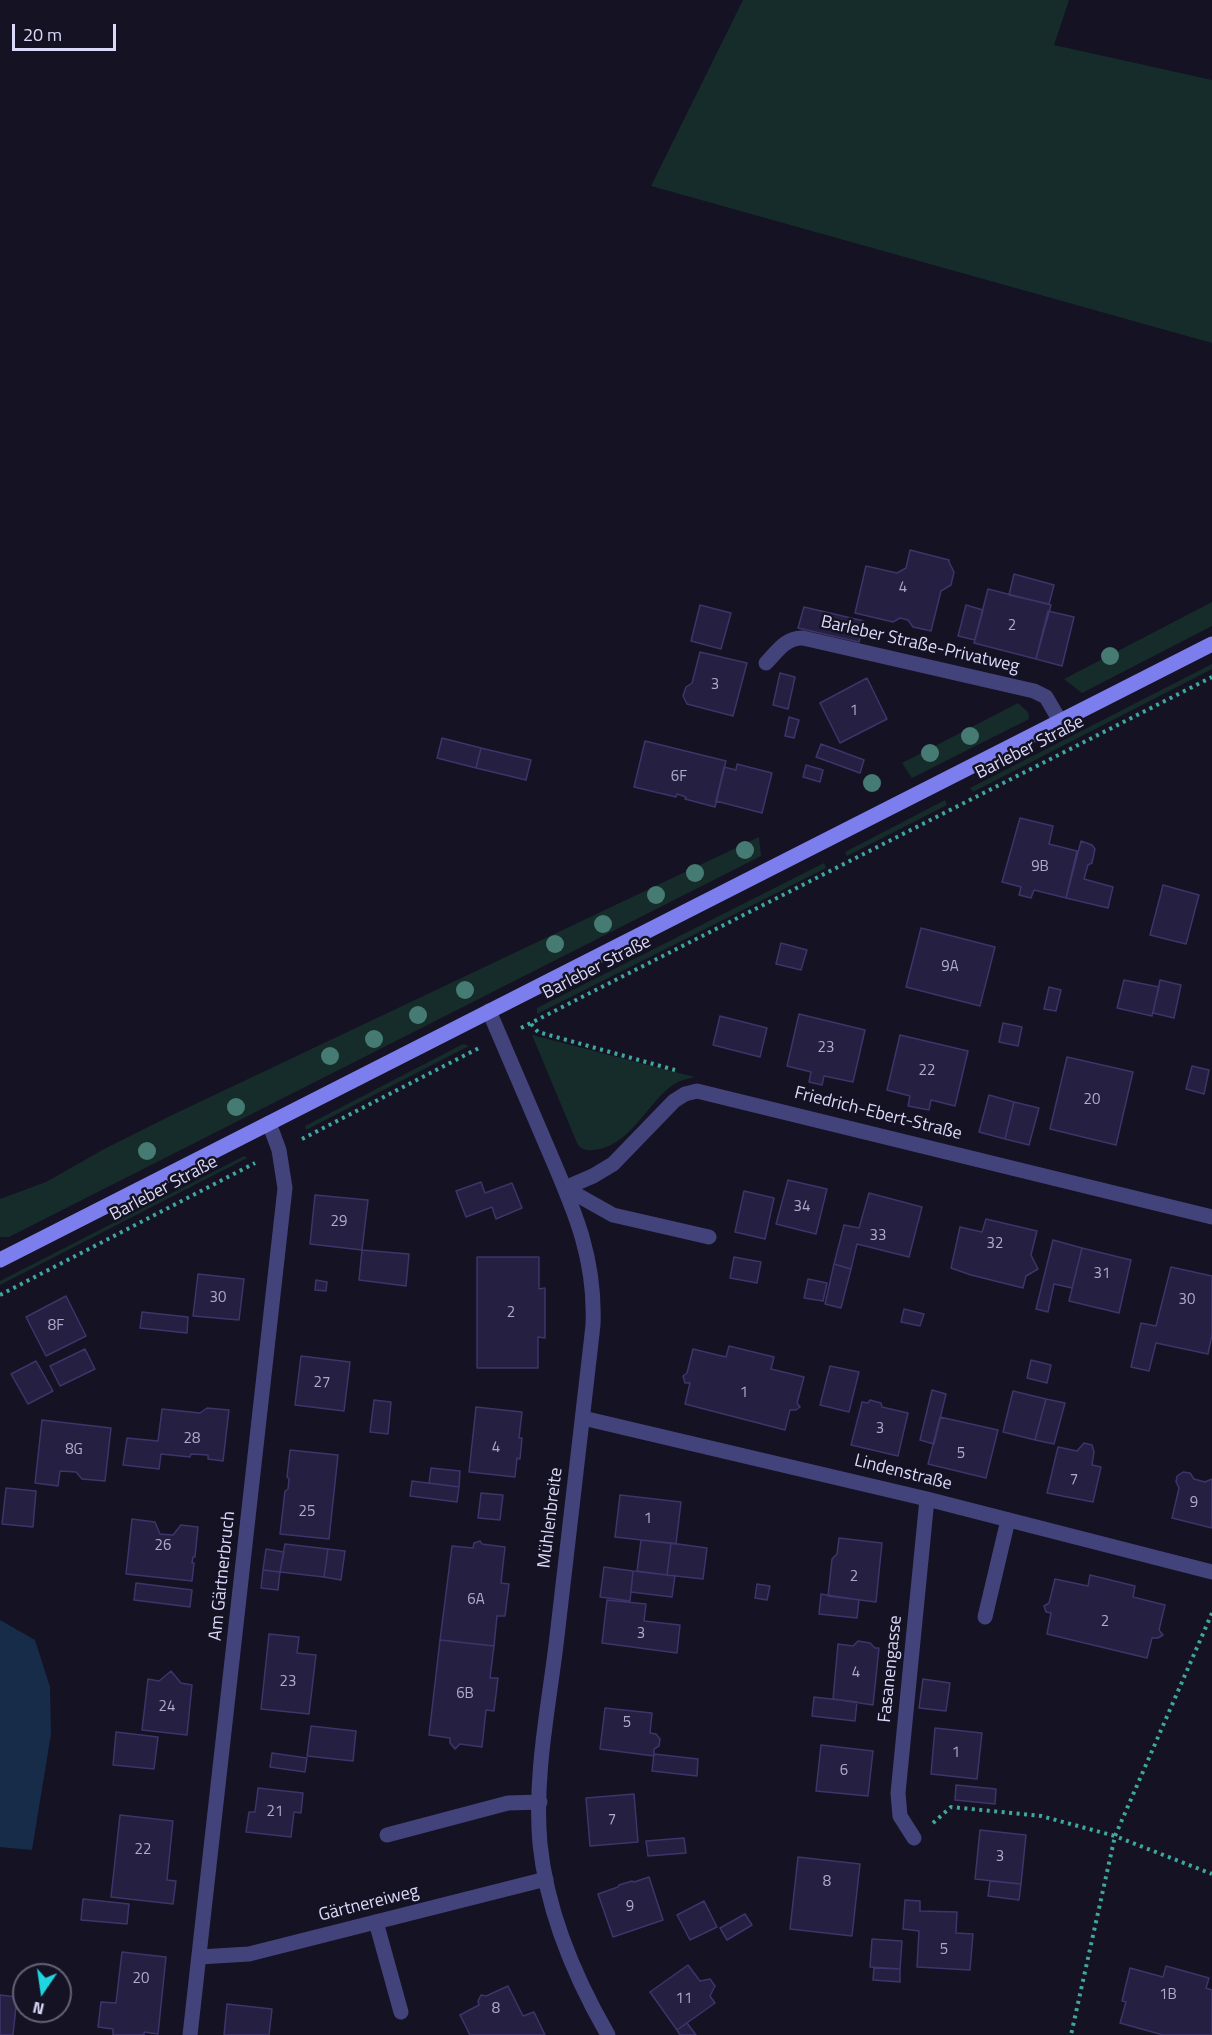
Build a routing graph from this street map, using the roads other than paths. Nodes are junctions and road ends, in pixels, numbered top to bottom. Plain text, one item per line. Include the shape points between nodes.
1 (1212, 644) edge
2 (766, 663) dead end
3 (1060, 721) junction
4 (489, 1011) junction
5 (270, 1123) junction
6 (565, 1188) junction
7 (1212, 1217) edge
8 (709, 1237) dead end
9 (0, 1260) edge
10 (583, 1418) junction
11 (927, 1499) junction
12 (1008, 1520) junction
13 (1212, 1572) edge
14 (985, 1617) dead end
15 (540, 1802) junction
16 (387, 1834) dead end
17 (914, 1838) dead end
18 (546, 1879) junction
19 (376, 1922) junction
20 (199, 1958) junction
21 (401, 2012) dead end
22 (190, 2035) edge
23 (608, 2035) edge

1 - 3 main road, Barleber Straße
2 - 3 street, Barleber Straße-Privatweg via 787,641 803,638 1040,693
3 - 4 main road, Barleber Straße
4 - 5 main road, Barleber Straße
4 - 6 street, Mühlenbreite
5 - 9 main road, Barleber Straße
5 - 20 street, Am Gärtnerbruch via 285,1188
6 - 7 street, Friedrich-Ebert-Straße via 613,1164 674,1101 697,1091
6 - 8 street via 614,1215
6 - 10 street, Mühlenbreite via 584,1240 593,1297
10 - 11 street, Lindenstraße
10 - 15 street, Mühlenbreite
11 - 12 street, Lindenstraße
11 - 17 street, Fasanengasse via 898,1793 900,1816
12 - 13 street, Lindenstraße
12 - 14 street
15 - 16 street via 508,1803
15 - 18 street, Mühlenbreite via 540,1843
18 - 19 street, Gärtnereiweg
18 - 23 street, Mühlenbreite via 573,1968
19 - 20 street, Gärtnereiweg via 249,1954
19 - 21 street
20 - 22 street, Am Gärtnerbruch

